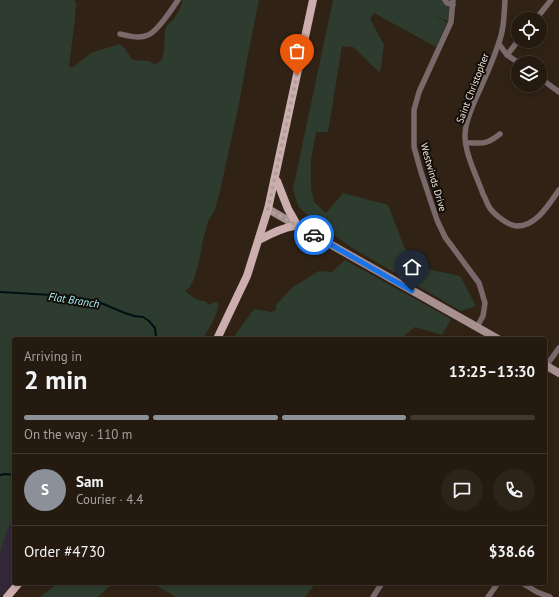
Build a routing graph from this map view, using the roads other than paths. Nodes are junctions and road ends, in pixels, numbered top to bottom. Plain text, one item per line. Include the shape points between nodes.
1 (178, 0) edge
2 (313, 0) edge
3 (445, 0) edge
4 (505, 0) edge
5 (551, 0) edge
6 (453, 3) edge
7 (542, 12) edge
8 (120, 34) dead end
9 (499, 44) junction
10 (512, 48) edge
11 (507, 55) junction
12 (511, 58) edge
13 (547, 83) edge
14 (559, 92) edge
15 (500, 134) dead end
16 (466, 144) junction
17 (275, 179) junction
18 (559, 190) edge
19 (268, 209) junction
20 (295, 225) junction
21 (259, 239) junction
22 (477, 327) junction
23 (218, 337) edge
24 (489, 337) edge
25 (559, 348) edge
26 (547, 363) edge
27 (547, 367) edge
28 (559, 373) edge
29 (17, 585) edge
30 (381, 585) edge
31 (497, 585) edge
32 (525, 585) edge
33 (7, 597) edge
34 (373, 597) edge
35 (488, 597) edge
36 (550, 597) edge

1 - 8 street via 160,25 148,35 136,37
2 - 17 main road
3 - 6 street via 447,3
4 - 9 street, Saint Christopher via 503,30
5 - 7 street
6 - 22 street, Westwinds Drive via 451,22 419,92 414,110 414,147 437,220 445,237 479,283 485,303 483,316
9 - 11 street
9 - 16 street, Saint Christopher via 471,110 466,126
10 - 11 street
11 - 12 street
13 - 14 street
15 - 16 street via 485,143
16 - 18 street, Saint Christopher via 488,206 508,223 522,226 529,223 543,212
17 - 19 main road
17 - 20 main road
19 - 20 main road
19 - 21 main road
20 - 21 main road
20 - 22 main road
21 - 23 main road via 247,276
22 - 24 main road
25 - 26 street
27 - 28 main road
29 - 33 main road
30 - 34 street
31 - 35 street
32 - 36 street

